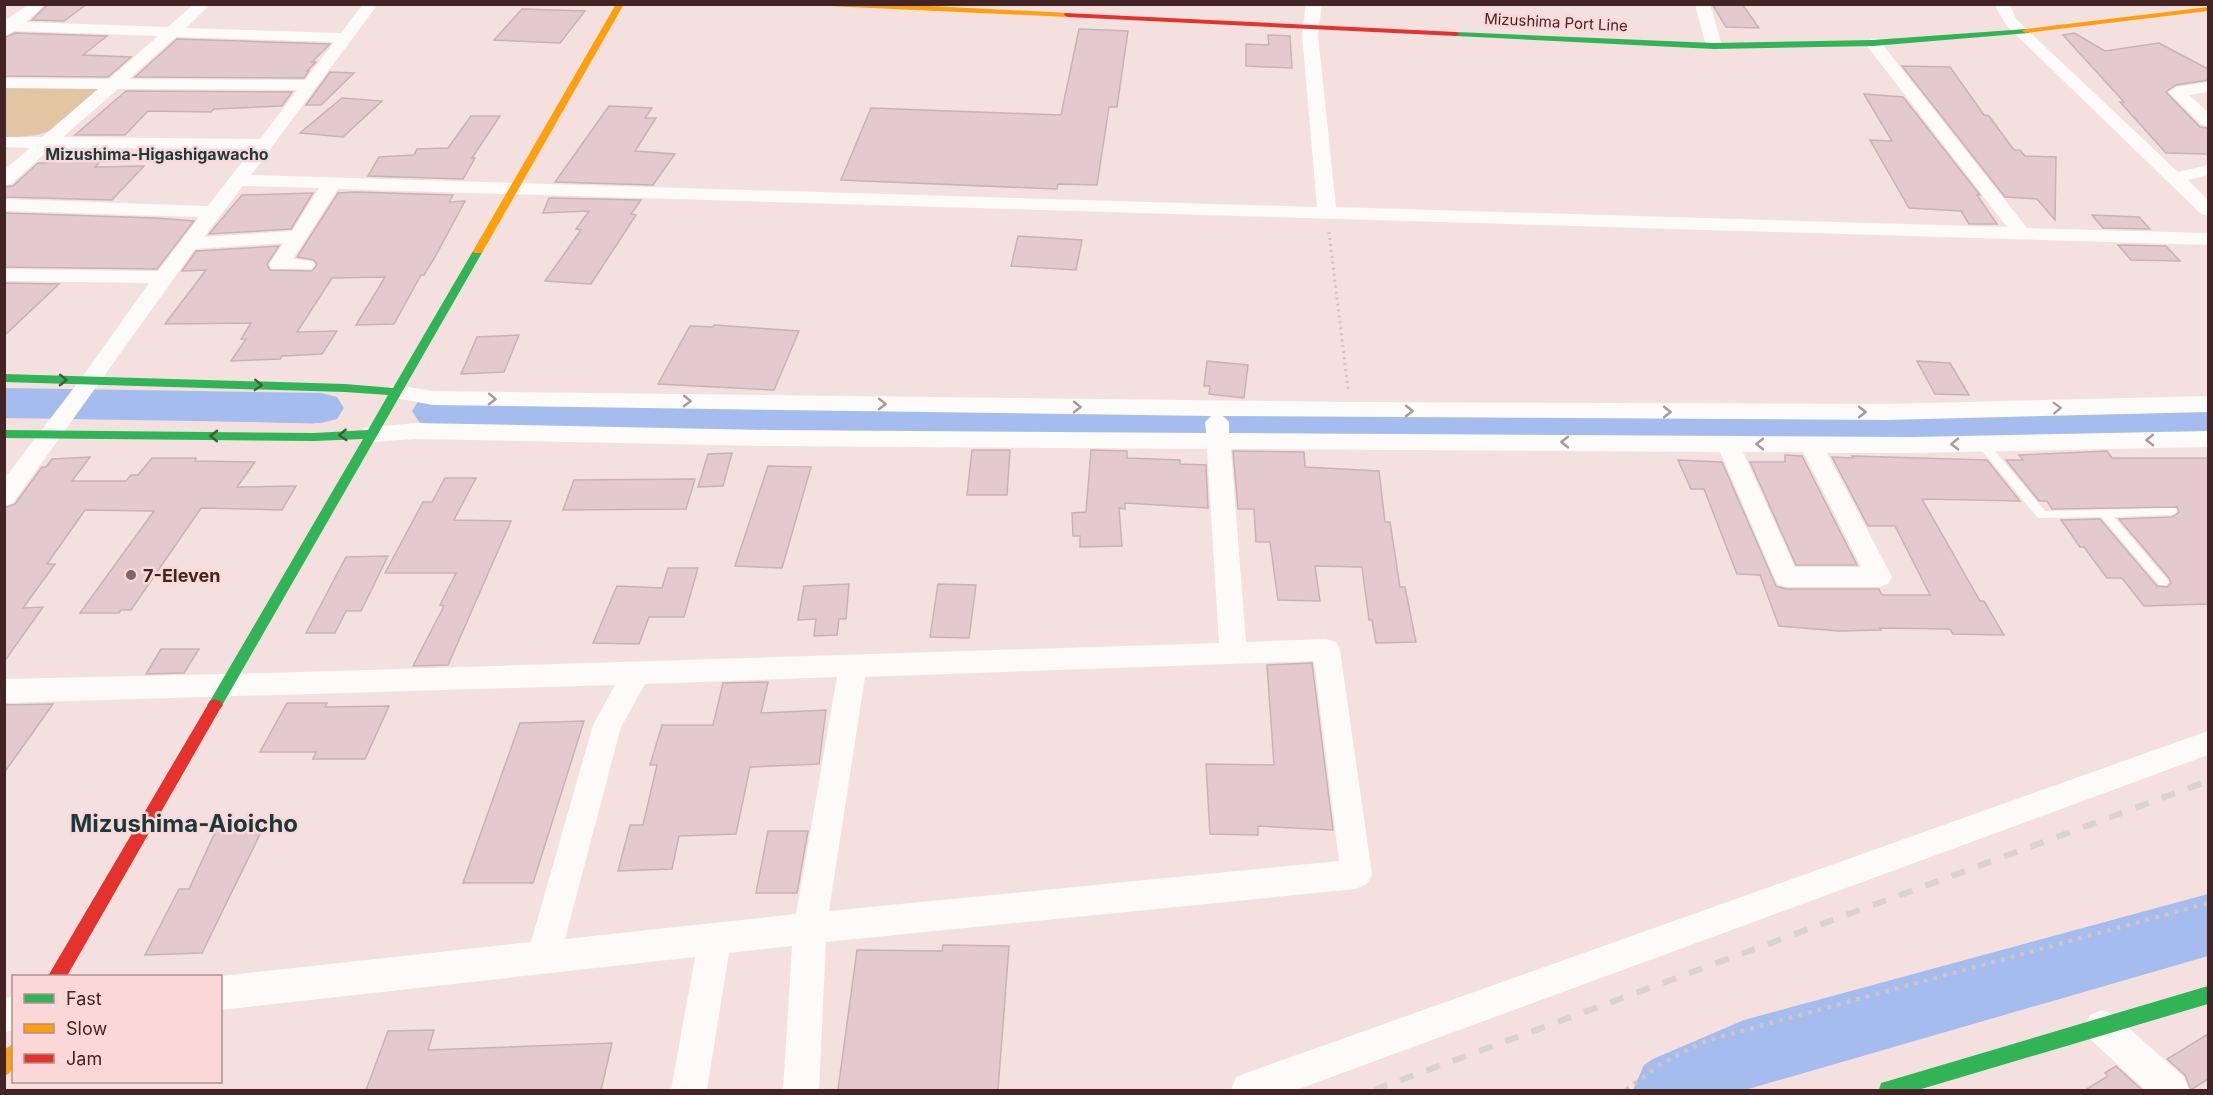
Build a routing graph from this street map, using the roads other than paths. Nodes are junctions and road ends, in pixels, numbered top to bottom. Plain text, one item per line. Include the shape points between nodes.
1 (39, 4) edge
2 (204, 4) edge
3 (370, 4) edge
4 (620, 4) edge
5 (829, 4) edge
6 (1314, 4) edge
7 (1702, 4) edge
8 (2001, 4) edge
9 (2208, 9) edge
10 (1310, 27) junction
11 (7, 28) edge
12 (174, 31) junction
13 (2023, 32) junction
14 (345, 38) junction
15 (1873, 43) junction
16 (1714, 46) junction
17 (4, 83) edge
18 (112, 84) junction
19 (309, 85) junction
20 (2208, 87) edge
21 (2208, 121) edge
22 (4, 142) edge
23 (46, 142) junction
24 (264, 144) junction
25 (2208, 170) edge
26 (2175, 178) junction
27 (4, 180) edge
28 (237, 180) junction
29 (332, 183) junction
30 (515, 187) junction
31 (4, 205) edge
32 (2208, 210) edge
33 (213, 212) junction
34 (1327, 213) junction
35 (2022, 234) junction
36 (298, 236) junction
37 (2208, 239) edge
38 (188, 244) junction
39 (305, 265) dead end
40 (4, 274) edge
41 (164, 277) junction
42 (4, 378) edge
43 (87, 387) junction
44 (397, 392) junction
45 (2208, 404) edge
46 (1631, 414) junction
47 (775, 422) junction
48 (1217, 425) junction
49 (57, 427) junction
50 (4, 434) edge
51 (372, 434) junction
52 (2208, 439) edge
53 (1641, 441) junction
54 (1982, 443) junction
55 (1728, 444) junction
56 (1811, 444) junction
57 (4, 496) edge
58 (2171, 511) dead end
59 (2104, 513) junction
60 (2163, 582) dead end
61 (1233, 653) junction
62 (853, 664) junction
63 (637, 672) junction
64 (225, 686) junction
65 (4, 691) edge
66 (2208, 743) edge
67 (810, 928) junction
68 (715, 938) junction
69 (544, 957) junction
70 (58, 975) edge
71 (222, 993) edge
72 (2208, 995) edge
73 (2102, 1027) junction
74 (689, 1090) edge
75 (801, 1090) edge
76 (1249, 1090) edge
77 (1888, 1090) edge
78 (2171, 1090) edge

1 - 11 street
2 - 12 street
3 - 14 street
4 - 30 street
5 - 10 street, Mizushima Port Line
6 - 10 street
7 - 16 street
8 - 13 street
9 - 13 street, Mizushima Port Line
10 - 16 street, Mizushima Port Line
10 - 34 street
11 - 12 street
12 - 14 street
12 - 18 street
13 - 15 street, Mizushima Port Line
13 - 26 street
14 - 19 street
15 - 16 street, Mizushima Port Line
15 - 35 street
17 - 18 street
18 - 19 street
18 - 23 street
19 - 24 street
20 - 21 street via 2176,92
22 - 23 street
23 - 24 street
23 - 27 street
24 - 28 street
25 - 26 street
26 - 32 street
28 - 29 street
28 - 33 street
29 - 30 street
29 - 36 street
30 - 34 street
30 - 44 street
31 - 33 street
33 - 38 street
34 - 35 street
35 - 37 street
36 - 38 street
36 - 39 street via 279,265
38 - 41 street
40 - 41 street
41 - 43 street
42 -> 43 street
43 -> 44 street via 345,387
43 - 49 street
44 -> 47 street via 433,398
44 - 51 street
46 -> 45 street
48 -> 46 street via 1351,410
46 - 53 street
47 - 48 street
47 -> 48 street
47 - 51 street
53 -> 48 street
48 - 61 street
49 - 50 street
51 -> 49 street via 314,437
49 - 57 street
51 - 64 street
52 -> 54 street
53 - 55 street
54 -> 56 street
54 - 59 lane via 2042,516
56 -> 55 street
55 - 56 street via 1786,578 1879,577
58 - 59 lane
59 - 60 lane
61 - 62 street
61 - 67 street via 1326,650 1356,874
62 - 63 street
62 - 67 street
63 - 64 street
63 - 69 street via 607,725
64 - 65 street
64 - 70 street
66 - 76 street
67 - 68 street
67 - 75 street
68 - 69 street
68 - 74 street
69 - 71 street
72 - 73 street
73 - 77 street
73 - 78 street

